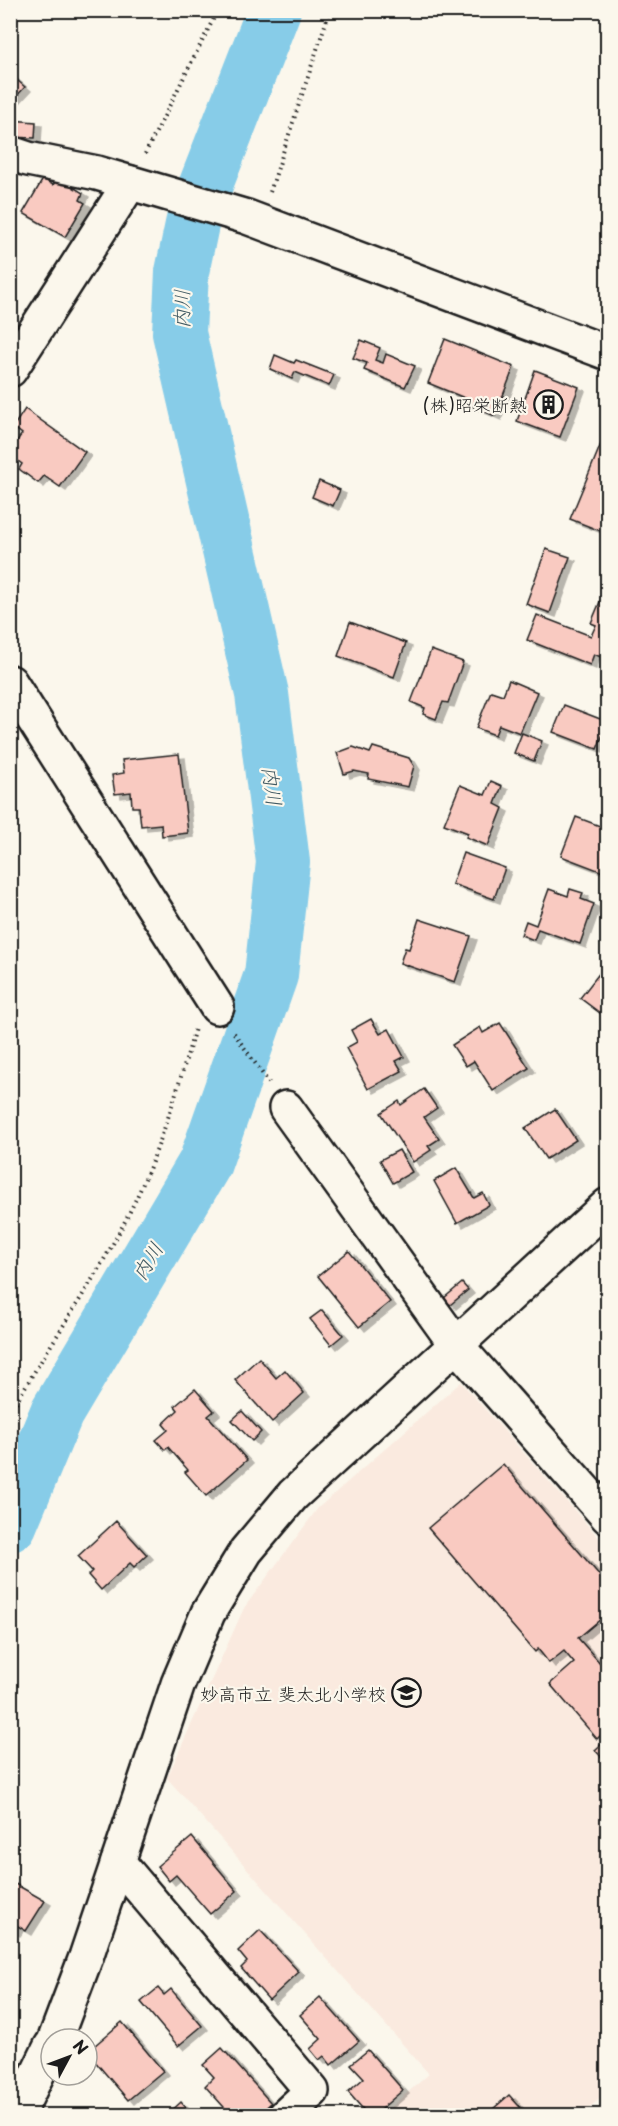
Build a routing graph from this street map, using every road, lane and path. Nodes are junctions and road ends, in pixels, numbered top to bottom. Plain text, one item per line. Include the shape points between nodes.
1 (218, 10) edge
2 (330, 10) edge
3 (10, 153) edge
4 (141, 186) junction
5 (254, 220) junction
6 (608, 353) edge
7 (10, 370) edge
8 (10, 682) edge
9 (211, 998) junction
10 (286, 1108) joint
11 (608, 1205) edge
12 (456, 1346) junction
13 (10, 1413) edge
14 (608, 1517) edge
15 (118, 1862) junction
16 (60, 2027) edge
17 (39, 2070) edge
18 (17, 2115) edge
19 (285, 2115) edge

1 - 4 path
2 - 5 path
3 - 4 street
4 - 5 street
4 - 7 street
5 - 6 street
8 - 9 street
9 - 10 path
9 - 13 path via 141,1189 86,1291
10 - 12 street
11 - 12 street
12 - 14 street
12 - 15 street via 293,1495 246,1551 208,1613
15 - 16 street
15 - 19 street via 312,2091
17 - 18 street

